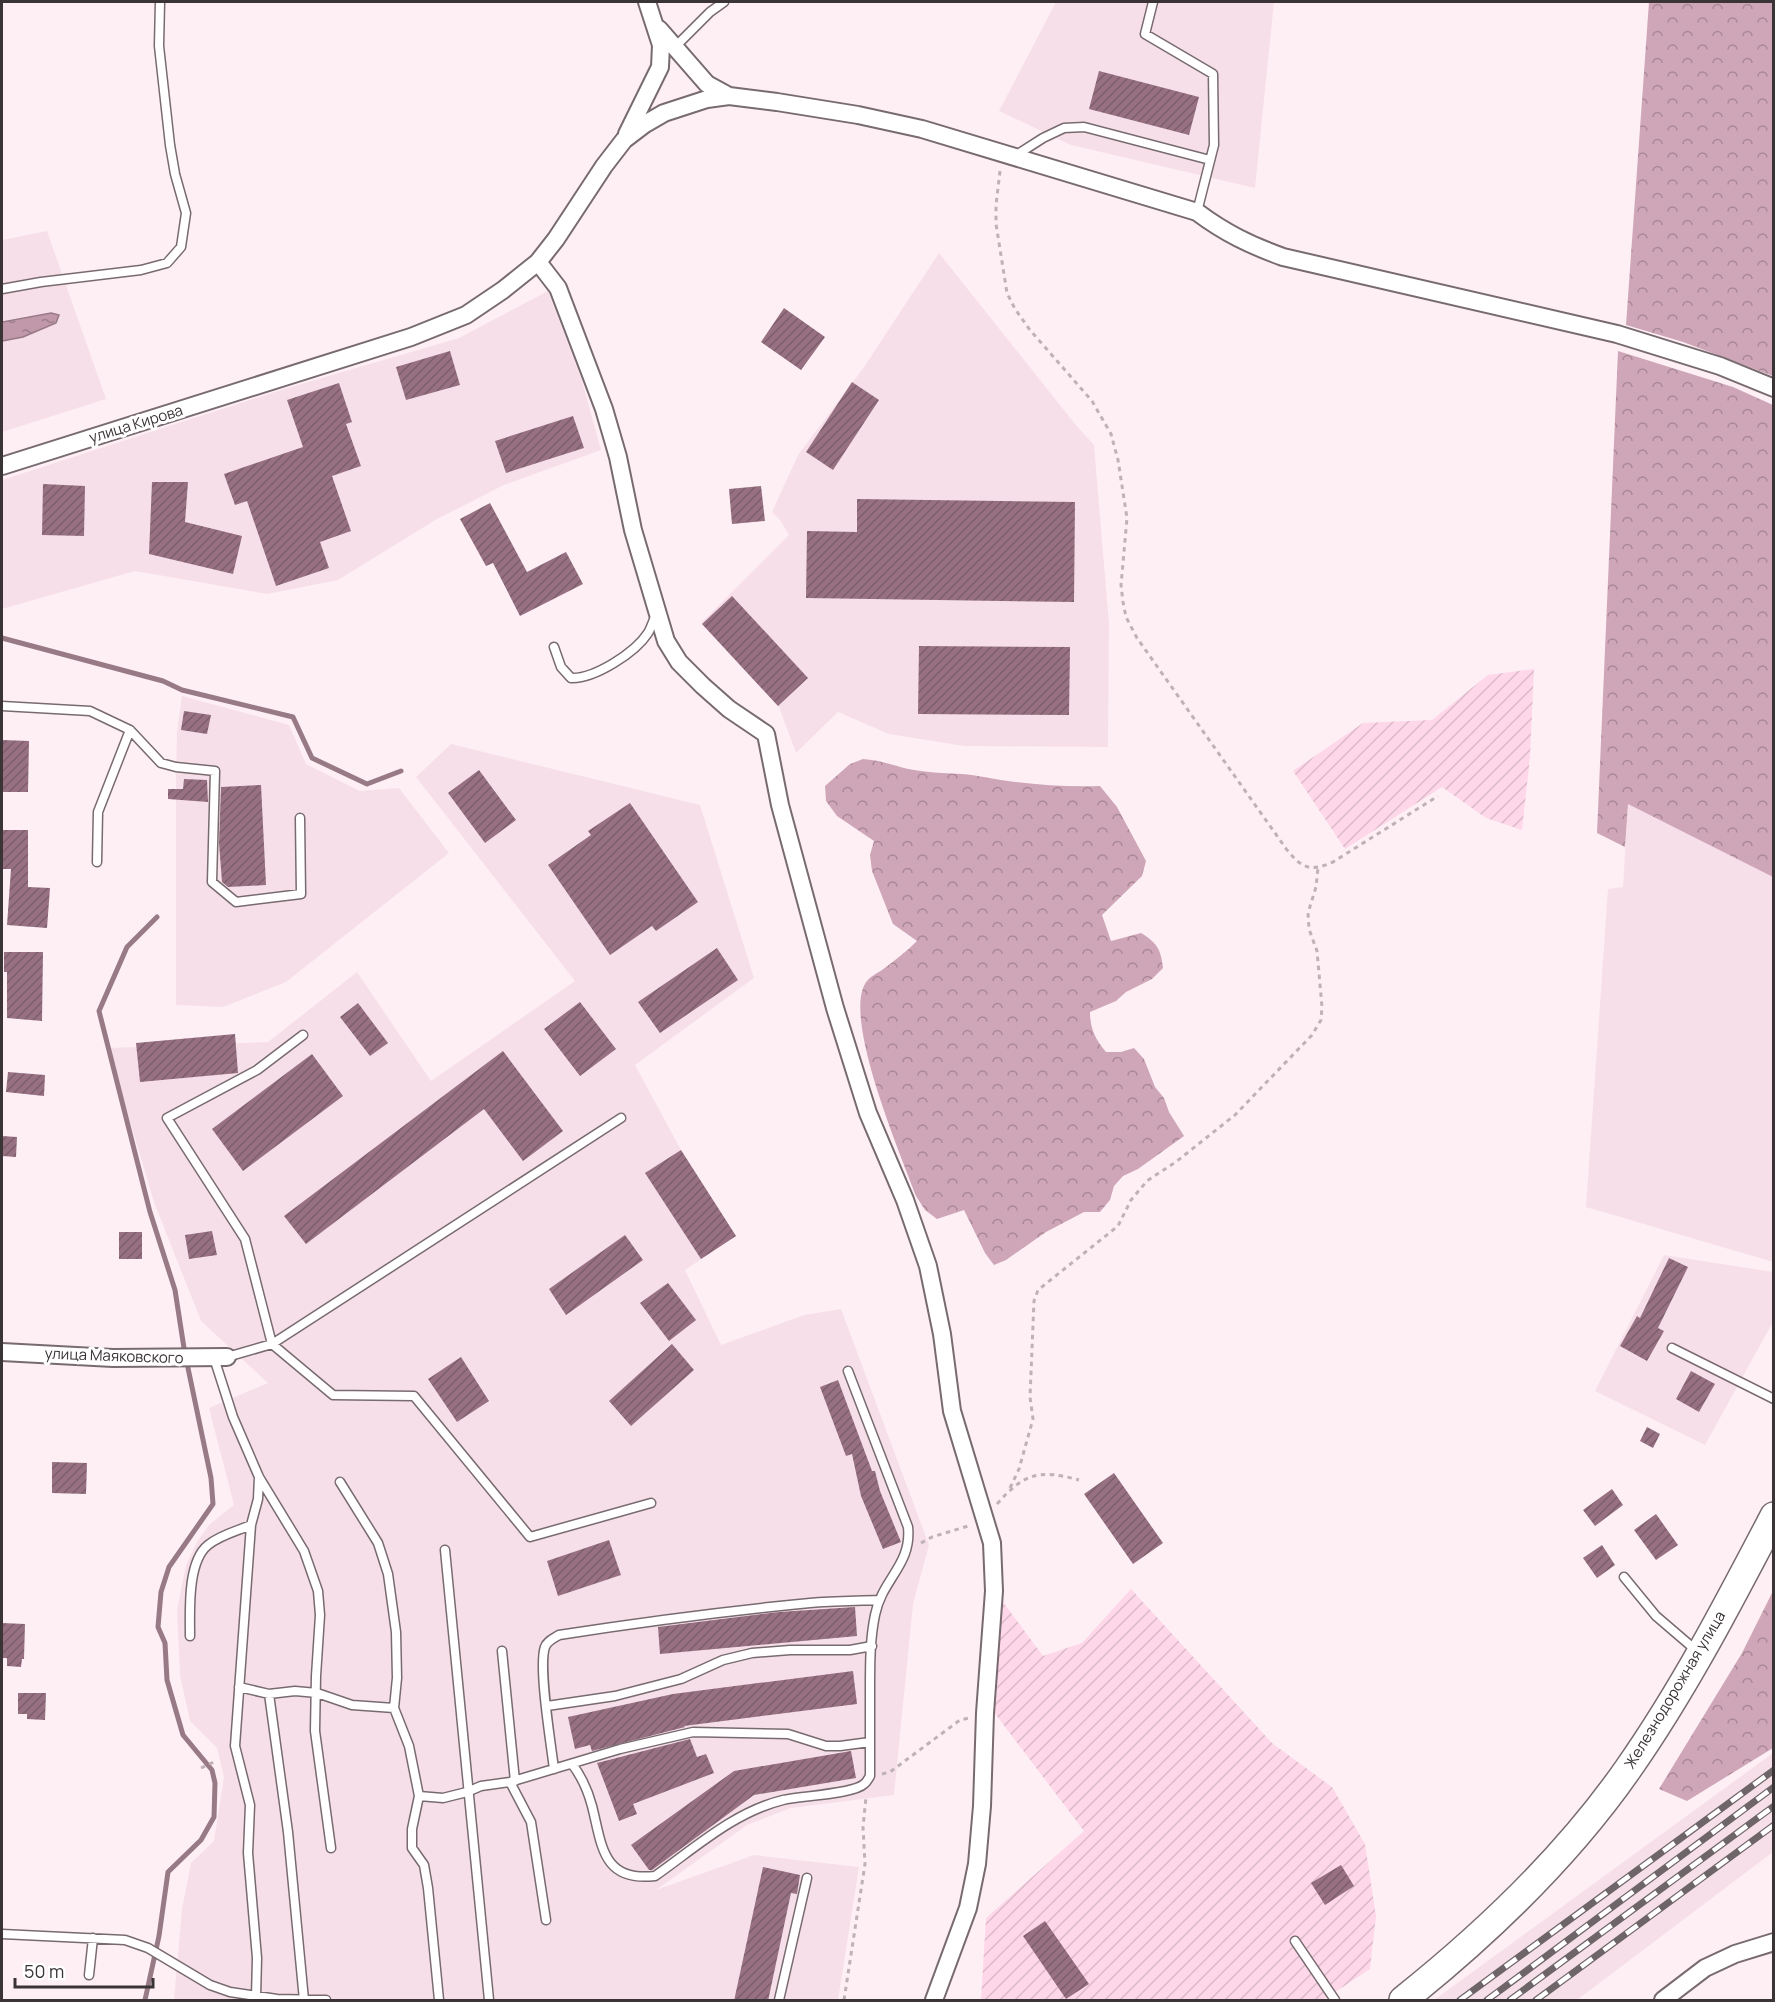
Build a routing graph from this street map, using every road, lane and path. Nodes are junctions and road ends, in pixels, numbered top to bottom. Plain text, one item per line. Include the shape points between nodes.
1 (160, 2) edge
2 (647, 2) edge
3 (724, 2) edge
4 (1153, 2) edge
5 (656, 25) junction
6 (674, 48) junction
7 (660, 67) junction
8 (729, 96) junction
9 (624, 140) junction
10 (1010, 155) junction
11 (1210, 160) junction
12 (1197, 212) junction
13 (538, 262) junction
14 (2, 289) edge
15 (1773, 388) edge
16 (2, 466) edge
17 (656, 615) junction
18 (554, 648) dead end
19 (2, 706) edge
20 (130, 730) junction
21 (1438, 796) dead end
22 (300, 818) dead end
23 (97, 862) dead end
24 (1318, 868) junction
25 (303, 1035) dead end
26 (621, 1118) dead end
27 (272, 1344) junction
28 (1672, 1348) dead end
29 (2, 1352) edge
30 (221, 1358) junction
31 (848, 1371) dead end
32 (1773, 1399) edge
33 (259, 1477) junction
34 (340, 1482) dead end
35 (1010, 1488) dead end
36 (651, 1503) dead end
37 (1773, 1516) edge
38 (251, 1525) junction
39 (445, 1550) dead end
40 (1624, 1577) dead end
41 (879, 1600) junction
42 (190, 1636) dead end
43 (872, 1646) junction
44 (502, 1651) dead end
45 (1700, 1655) junction
46 (239, 1687) junction
47 (316, 1693) junction
48 (269, 1694) junction
49 (548, 1706) junction
50 (394, 1708) junction
51 (985, 1713) junction
52 (870, 1742) junction
53 (214, 1762) dead end
54 (572, 1764) junction
55 (201, 1768) dead end
56 (554, 1769) junction
57 (870, 1776) junction
58 (513, 1781) junction
59 (467, 1792) junction
60 (419, 1796) junction
61 (331, 1848) dead end
62 (807, 1878) dead end
63 (546, 1920) dead end
64 (2, 1934) edge
65 (93, 1938) junction
66 (1295, 1941) dead end
67 (1773, 1942) edge
68 (89, 1975) dead end
69 (256, 1997) junction
70 (304, 2000) edge
71 (326, 2001) edge
72 (439, 2001) edge
73 (489, 2001) edge
74 (779, 2001) edge
75 (844, 2001) edge
76 (934, 2001) edge
77 (1335, 2001) edge
78 (1403, 2001) edge
79 (1663, 2001) edge

1 - 14 lane via 159,46 170,145 186,213 181,247 167,263 141,270
2 - 5 street
3 - 6 lane
4 - 11 lane via 1145,34 1214,74 1214,145
5 - 6 street
5 - 7 street via 661,45
6 - 7 lane
6 - 8 street via 707,84
7 - 9 street
8 - 9 street via 664,113
8 - 10 street via 858,115
9 - 13 street, улица Кирова
10 - 11 lane via 1064,128 1084,127
10 - 12 street
10 - 24 path via 998,177 996,205 999,255 1007,293 1030,330 1092,400 1111,434 1126,509 1121,585 1126,617 1287,850 1299,864
11 - 12 lane
12 - 15 street via 1224,232 1283,258 1617,334 1720,366
13 - 16 street, улица Кирова via 484,304 443,326
13 - 17 street via 558,288 604,408
17 - 18 lane via 647,634 629,653 581,678 571,678 561,667
17 - 51 street via 679,662 729,710 766,735 780,805 868,1113 928,1266 952,1410 992,1543 994,1591
19 - 20 lane via 90,711
20 - 22 lane via 161,763 214,771 212,882 236,902 301,894
20 - 23 lane via 98,812
21 - 24 path
24 - 35 path via 1308,913 1321,973 1321,1020 1312,1035 1235,1115 1147,1181 1131,1200 1118,1227 1038,1290 1034,1301 1030,1397 1034,1419
25 - 27 lane via 257,1070 167,1118 245,1239
26 - 27 lane
27 - 30 lane
27 - 36 lane via 333,1395 414,1396 530,1537
28 - 32 lane
29 - 30 street, улица Маяковского
30 - 33 lane via 233,1417
31 - 41 lane via 908,1527 910,1542 904,1560
33 - 38 lane
33 - 47 lane via 304,1551 318,1591
34 - 50 lane via 378,1543 388,1574 396,1632 398,1678
37 - 45 main road, Железнодорожная улица
38 - 42 lane via 205,1547 198,1560 190,1600
38 - 46 lane
39 - 59 lane
40 - 45 lane via 1656,1616
41 - 43 lane
41 - 49 lane via 813,1603 559,1635 545,1646
43 - 49 lane via 752,1653 723,1660 681,1679 615,1696
43 - 52 lane
44 - 58 lane
45 - 78 main road, Железнодорожная улица via 1628,1770 1581,1830 1487,1930
46 - 48 lane
46 - 69 lane via 235,1746 250,1805 248,1853 257,1958
47 - 48 lane
47 - 50 lane via 352,1704
47 - 61 lane via 315,1731
48 - 70 lane via 288,1832
49 - 56 lane
50 - 60 lane via 409,1746
51 - 57 path via 960,1720 890,1772
51 - 76 street via 977,1864 968,1908
52 - 54 lane via 826,1746 788,1734 693,1732
52 - 57 lane
53 - 55 path
54 - 56 lane
54 - 57 lane via 586,1787 603,1852 620,1871 645,1877 655,1876 745,1814 784,1800 851,1790 864,1785
56 - 58 lane
57 - 75 path via 863,1827 865,1864
58 - 59 lane
58 - 63 lane via 531,1822
59 - 60 lane via 443,1798
59 - 73 lane
60 - 72 lane via 412,1848 424,1865
62 - 74 lane
64 - 65 lane
65 - 68 lane
65 - 69 lane via 125,1940 148,1948 210,1984
66 - 77 lane
67 - 79 street via 1705,1968
69 - 70 lane
70 - 71 lane

